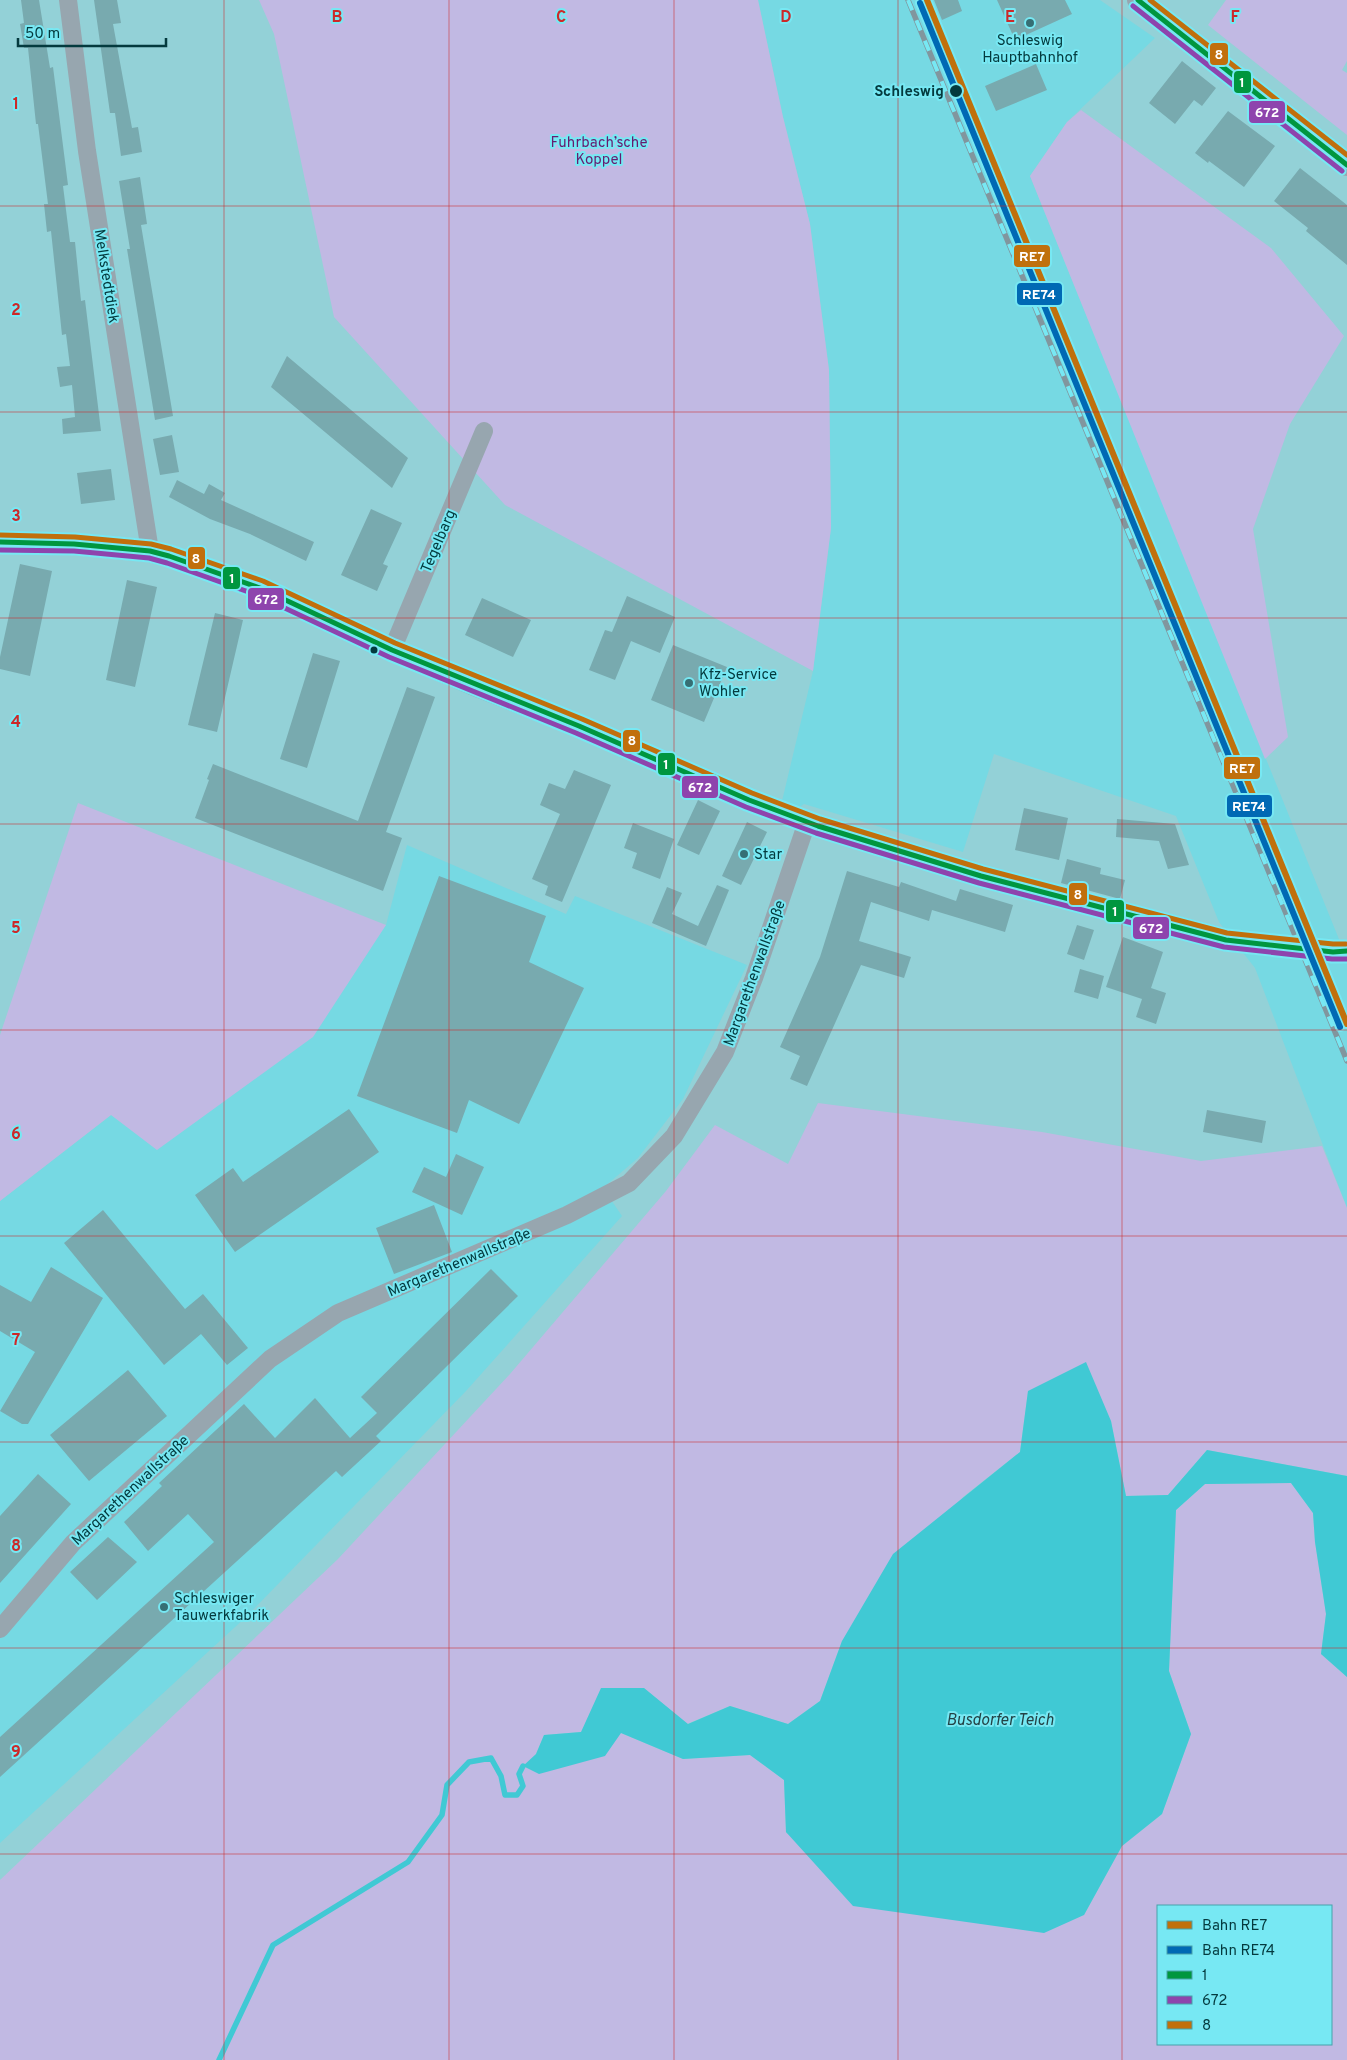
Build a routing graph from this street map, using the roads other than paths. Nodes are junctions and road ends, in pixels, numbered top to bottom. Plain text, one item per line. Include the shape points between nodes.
1 (68, 0) edge
2 (1138, 0) edge
3 (1347, 165) edge
4 (484, 431) dead end
5 (0, 542) edge
6 (150, 551) junction
7 (392, 650) junction
8 (807, 822) junction
9 (1347, 951) edge
10 (0, 1630) edge

1 - 6 street, Melkstedtdiek via 87,151
2 - 3 street
4 - 7 street, Tegelbarg
5 - 6 street
6 - 7 street via 260,588
7 - 8 street
8 - 9 street via 981,876 1226,940
8 - 10 street, Margarethenwallstraße via 725,1052 674,1136 629,1183 567,1215 338,1313 270,1359 73,1544

